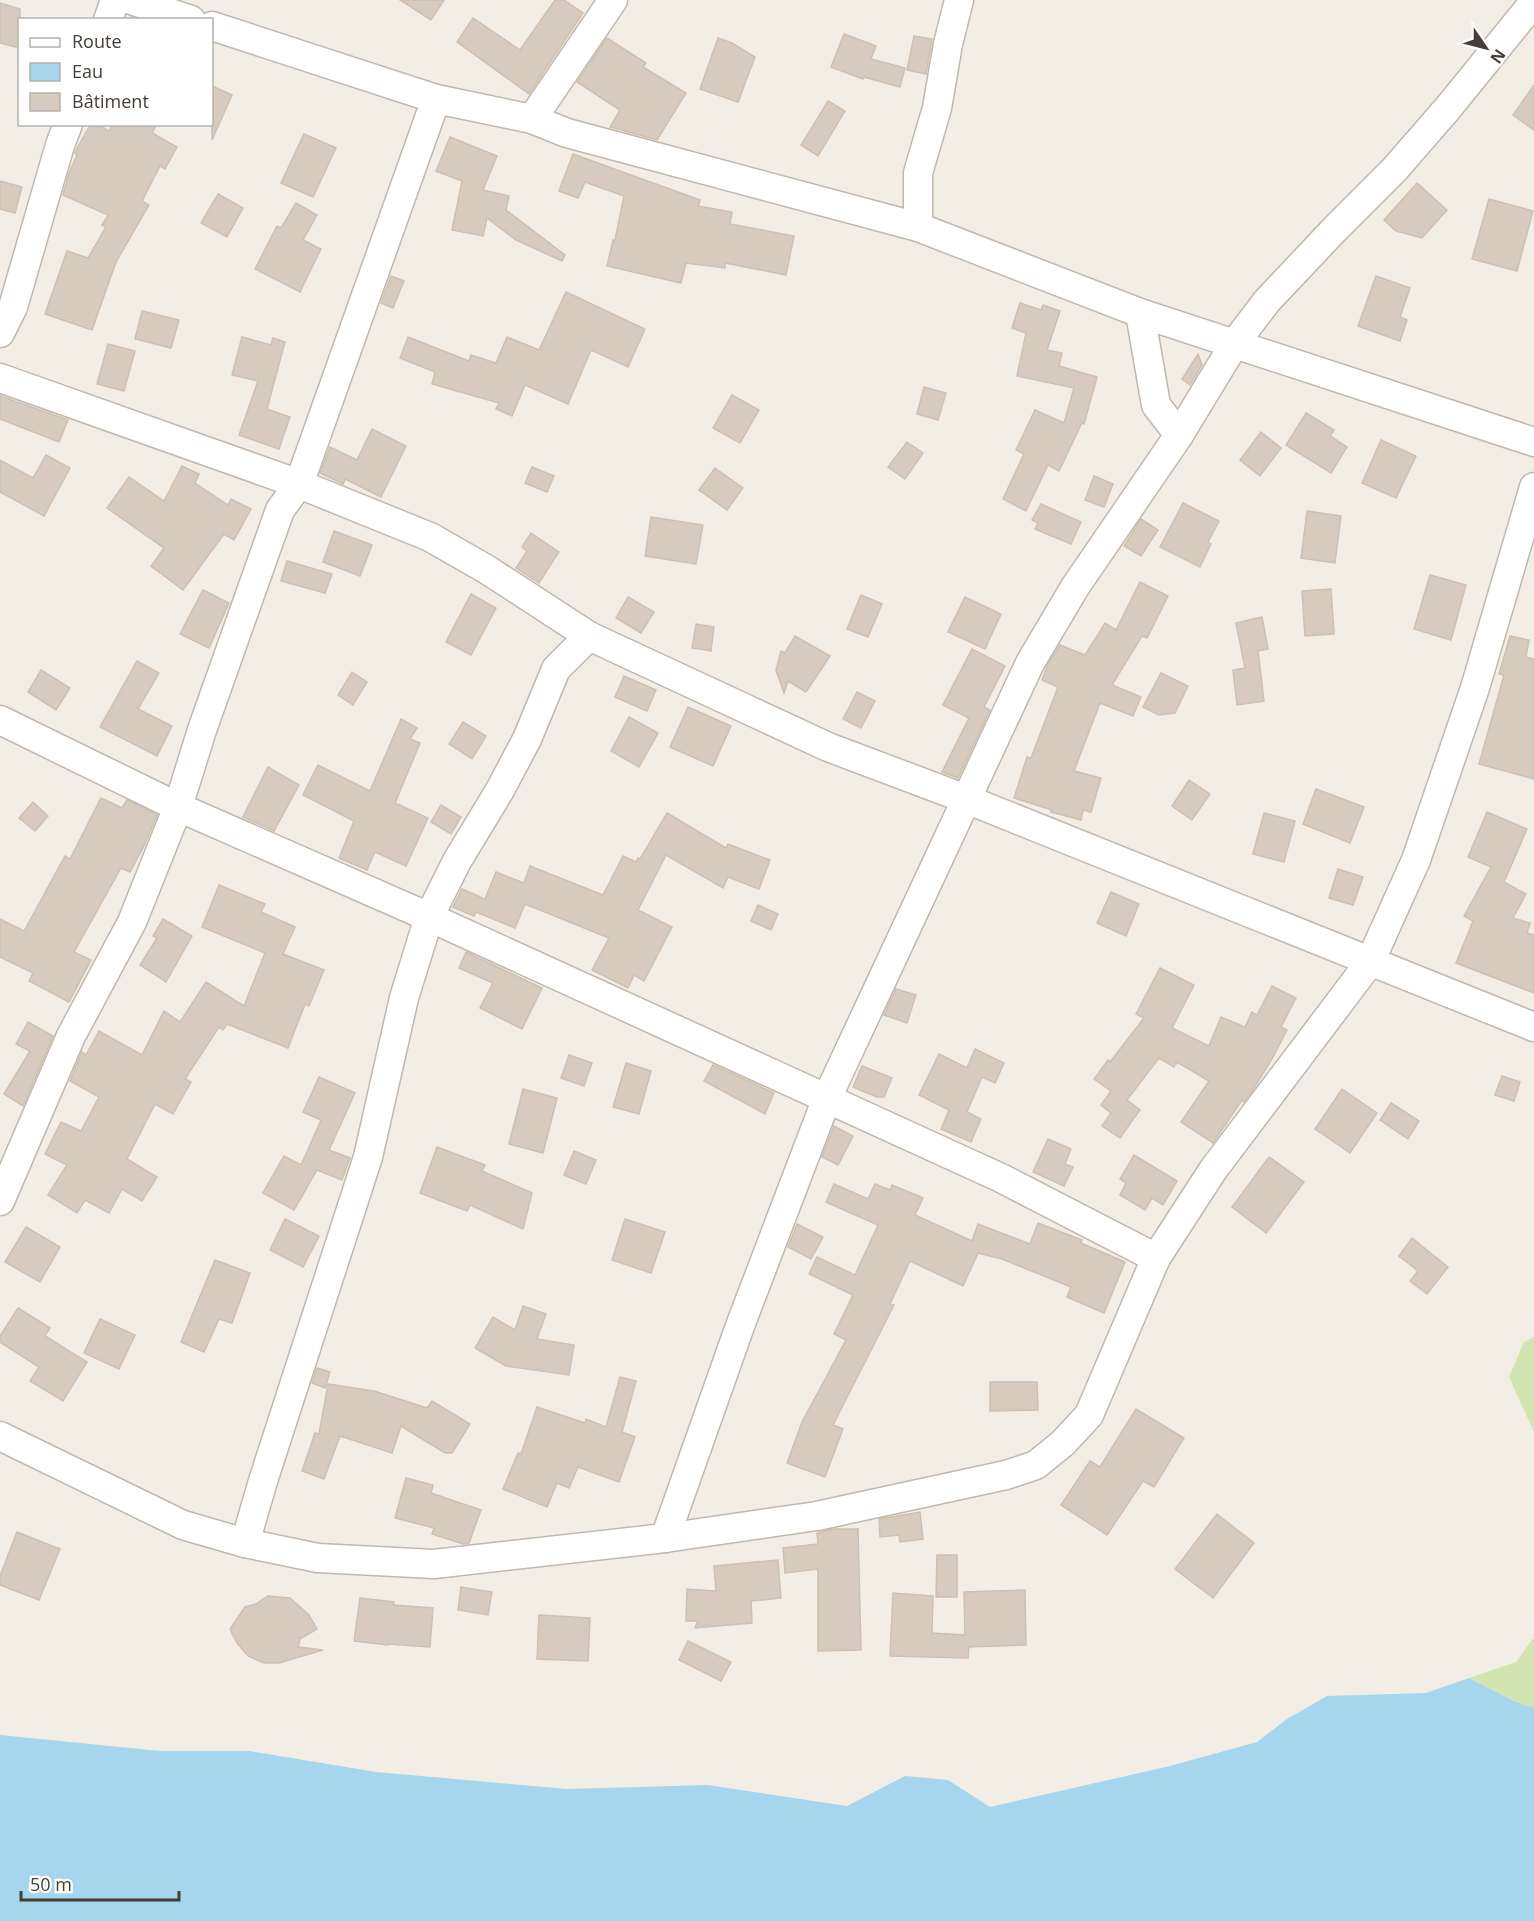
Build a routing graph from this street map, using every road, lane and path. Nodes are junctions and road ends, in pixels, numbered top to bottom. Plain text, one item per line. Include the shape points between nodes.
1 (115, 0) edge
2 (131, 0) edge
3 (613, 0) edge
4 (959, 0) edge
5 (1534, 2) edge
6 (109, 18) edge
7 (185, 18) edge
8 (213, 26) edge
9 (436, 99) junction
10 (532, 119) junction
11 (67, 126) edge
12 (918, 227) junction
13 (1140, 314) junction
14 (0, 333) edge
15 (1235, 344) junction
16 (0, 378) edge
17 (1179, 435) junction
18 (1534, 442) edge
19 (299, 484) junction
20 (1534, 487) edge
21 (589, 636) junction
22 (0, 720) edge
23 (966, 799) junction
24 (178, 807) junction
25 (429, 917) junction
26 (1370, 962) junction
27 (1534, 1027) edge
28 (827, 1098) junction
29 (1, 1196) edge
30 (1156, 1258) junction
31 (0, 1436) edge
32 (665, 1538) junction
33 (245, 1543) junction

1 - 6 street
2 - 7 street
3 - 10 street
4 - 12 street via 937,108 918,173
5 - 15 street via 1394,170 1267,301
8 - 9 street
9 - 10 street
9 - 19 street
10 - 12 street via 567,133
11 - 14 street via 13,307
12 - 13 street
13 - 15 street
13 - 17 street via 1156,405
15 - 17 street
15 - 18 street
16 - 19 street
17 - 23 street via 1074,587 1030,663
19 - 21 street via 430,537
19 - 24 street via 280,510
20 - 26 street via 1446,774 1416,860
21 - 23 street via 828,747
21 - 25 street via 556,669 500,790
22 - 24 street
23 - 26 street
23 - 28 street
24 - 25 street
24 - 29 street via 132,922 71,1036
25 - 28 street
25 - 33 street via 404,998 368,1157
26 - 27 street
26 - 30 street via 1214,1170
28 - 30 street via 1001,1178
28 - 32 street
30 - 32 street via 1089,1415 1036,1466 817,1516
31 - 33 street via 183,1525
32 - 33 street via 434,1564 318,1558

